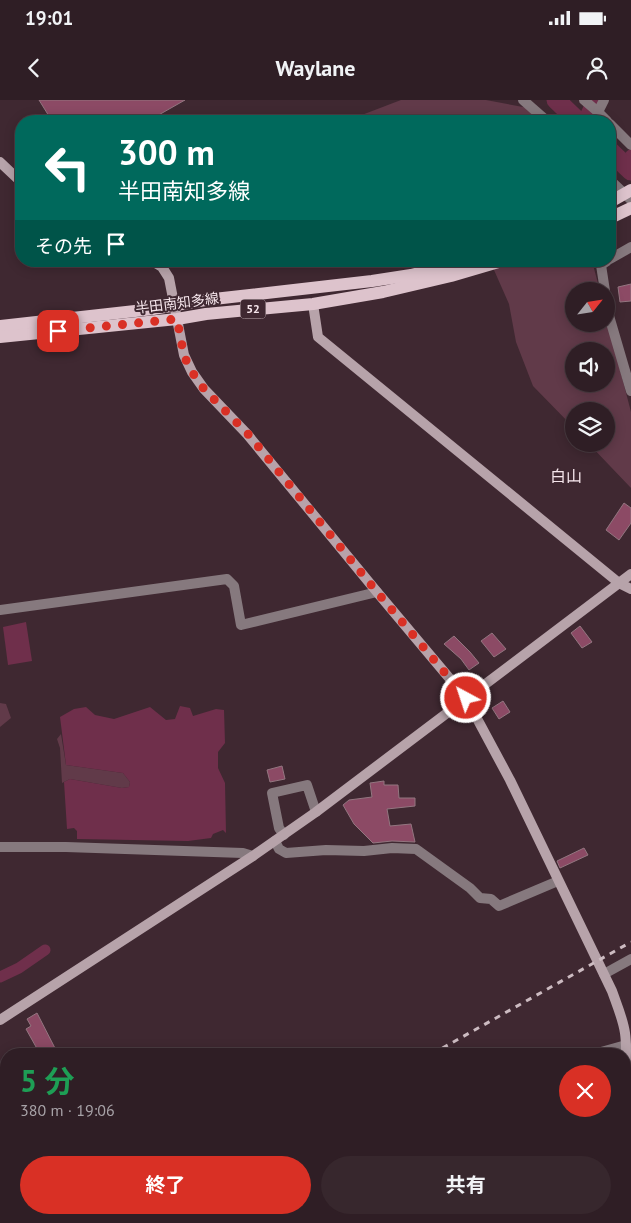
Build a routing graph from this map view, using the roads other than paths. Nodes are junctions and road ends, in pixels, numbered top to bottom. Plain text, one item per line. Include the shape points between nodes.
1 (523, 100) edge
2 (584, 100) edge
3 (604, 100) edge
4 (598, 112) junction
5 (540, 115) edge
6 (601, 115) edge
7 (616, 131) edge
8 (631, 145) edge
9 (0, 162) edge
10 (15, 176) edge
11 (616, 185) edge
12 (629, 195) edge
13 (616, 200) edge
14 (631, 208) edge
15 (616, 215) edge
16 (631, 246) edge
17 (616, 255) edge
18 (162, 267) edge
19 (442, 267) edge
20 (482, 267) edge
21 (601, 267) edge
22 (604, 282) edge
23 (313, 304) junction
24 (176, 312) junction
25 (0, 326) edge
26 (614, 332) edge
27 (0, 337) edge
28 (631, 391) edge
29 (631, 574) edge
30 (619, 583) junction
31 (631, 589) edge
32 (377, 592) junction
33 (0, 610) edge
34 (466, 698) junction
35 (316, 812) junction
36 (284, 835) junction
37 (275, 841) junction
38 (0, 847) edge
39 (253, 856) junction
40 (558, 881) junction
41 (631, 959) edge
42 (604, 974) junction
43 (0, 1020) edge
44 (626, 1045) junction
45 (615, 1048) edge
46 (626, 1048) edge

1 - 5 street
2 - 4 street
3 - 4 street
4 - 6 street
7 - 8 street
9 - 10 street
11 - 12 street
12 - 13 main road
14 - 15 main road
16 - 17 street
18 - 24 street via 169,278
19 - 24 main road, 半田南知多線 / 52 via 372,281 205,300
20 - 23 main road, 半田南知多線 / 52 via 417,284
21 - 22 street
23 - 24 main road, 半田南知多線 / 52 via 206,314
23 - 30 street via 318,337
24 - 25 main road, 半田南知多線 / 52
24 - 27 main road, 半田南知多線 / 52
24 - 32 street via 184,356 204,389 248,434
26 - 28 street
29 - 30 street
30 - 31 street
30 - 34 street
32 - 33 street via 241,625 234,586 227,579
32 - 34 street
34 - 35 street
34 - 40 street
35 - 36 street
35 - 36 street via 307,785 272,793 279,828
36 - 37 street
37 - 39 street
37 - 40 street via 286,853 416,849 480,898 491,899 499,906
38 - 39 street via 243,853
39 - 43 street
40 - 42 street
41 - 42 street
42 - 44 street via 620,1013
44 - 45 street
44 - 46 street

